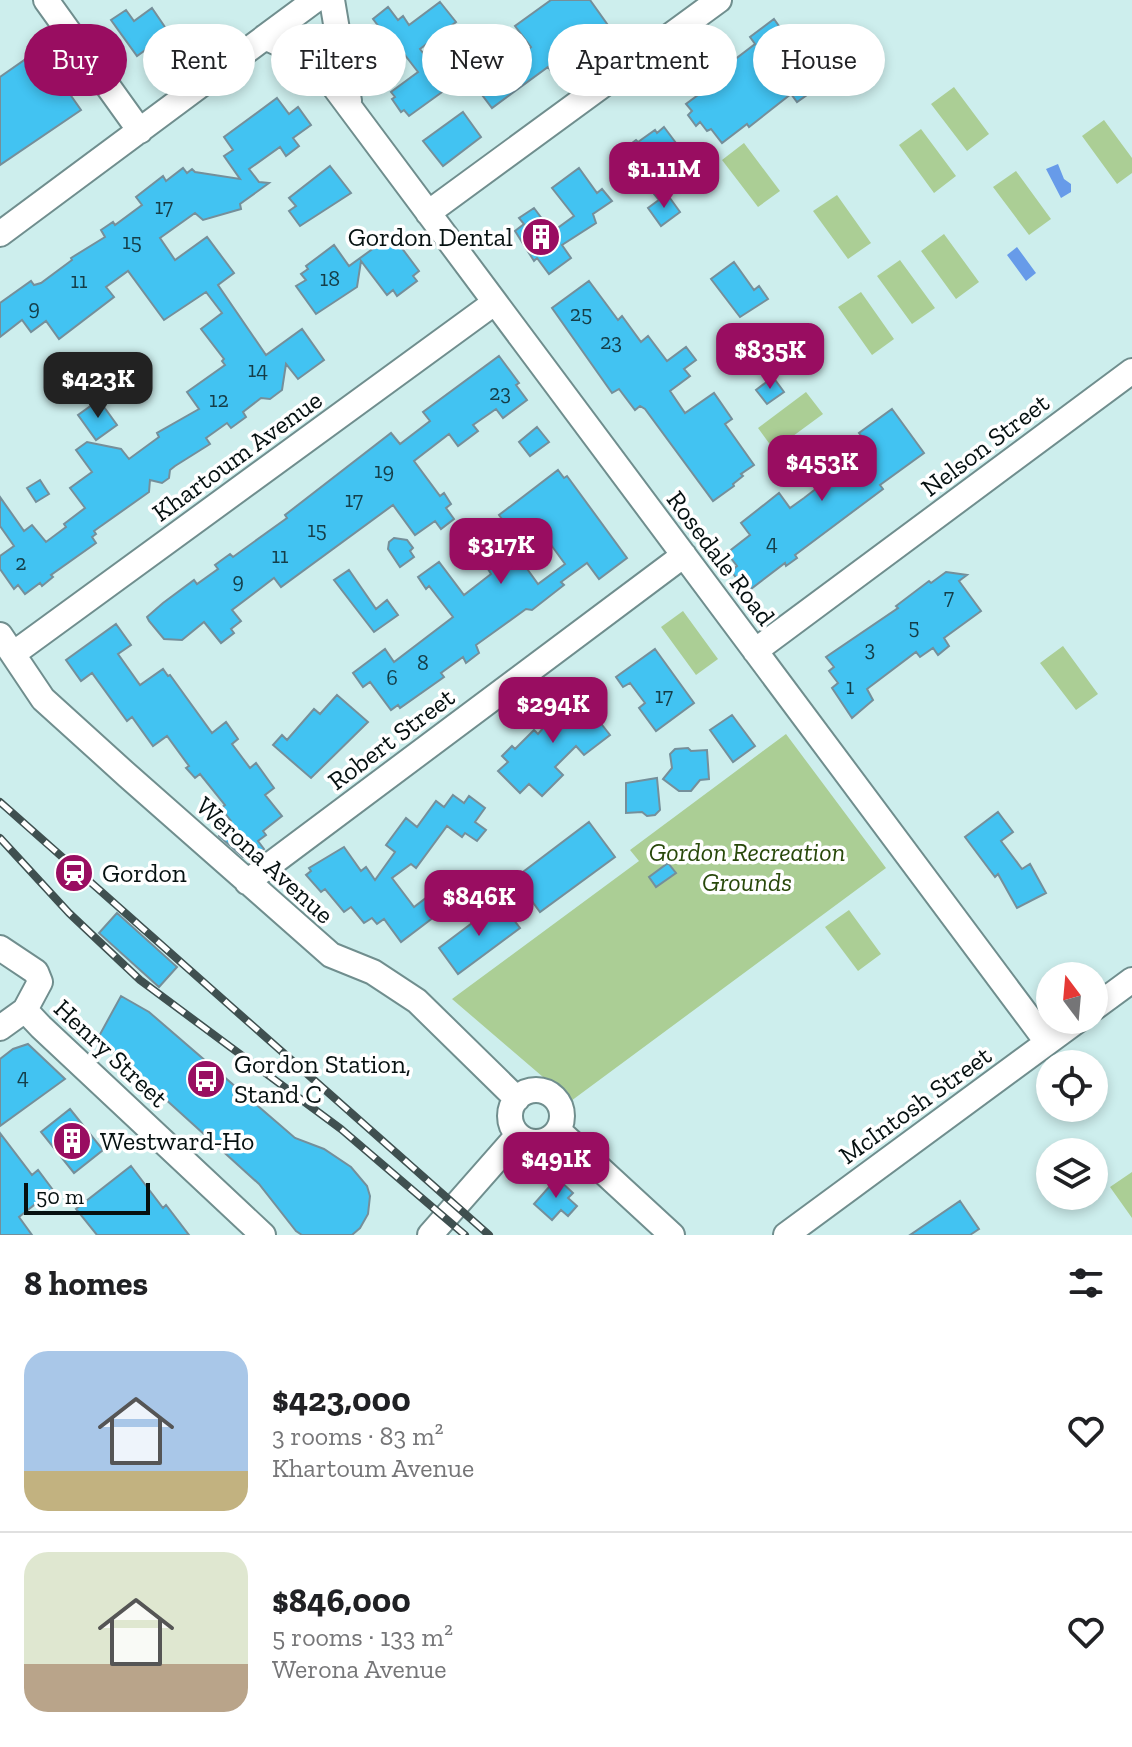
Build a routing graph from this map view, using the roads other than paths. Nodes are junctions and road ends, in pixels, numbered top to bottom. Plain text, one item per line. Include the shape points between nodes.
1 (46, 0) edge
2 (315, 0) edge
3 (332, 0) edge
4 (719, 0) edge
5 (265, 37) junction
6 (350, 107) junction
7 (140, 131) junction
8 (428, 213) junction
9 (0, 234) edge
10 (494, 303) junction
11 (1132, 371) edge
12 (684, 555) junction
13 (7, 645) edge
14 (755, 651) junction
15 (247, 882) junction
16 (0, 948) edge
17 (1132, 980) edge
18 (1108, 998) edge
19 (25, 1010) junction
20 (0, 1028) edge
21 (1058, 1034) edge
22 (1047, 1042) junction
23 (517, 1099) junction
24 (558, 1130) junction
25 (518, 1135) junction
26 (263, 1235) edge
27 (430, 1235) edge
28 (672, 1235) edge
29 (786, 1235) edge

1 - 7 street
2 - 5 street
3 - 6 street, Rosedale Road
4 - 8 street
5 - 6 street, Rosedale Road via 308,57
5 - 7 street
6 - 8 street, Rosedale Road
7 - 9 street
8 - 10 street, Rosedale Road
10 - 12 street, Rosedale Road
10 - 13 street, Khartoum Avenue
11 - 14 street, Nelson Street
12 - 14 street, Rosedale Road
12 - 15 street, Robert Street
13 - 15 street, Werona Avenue via 49,705
14 - 22 street, Rosedale Road
15 - 23 street, Werona Avenue via 331,955 406,992
16 - 19 street via 39,978 40,986
17 - 18 street
19 - 20 street
19 - 26 street, Henry Street
21 - 22 street, McIntosh Street
22 - 29 street, McIntosh Street
23 - 24 street via 531,1090 552,1095 562,1114
23 - 25 street via 510,1119
24 - 25 street via 536,1142
24 - 28 street
25 - 27 street

